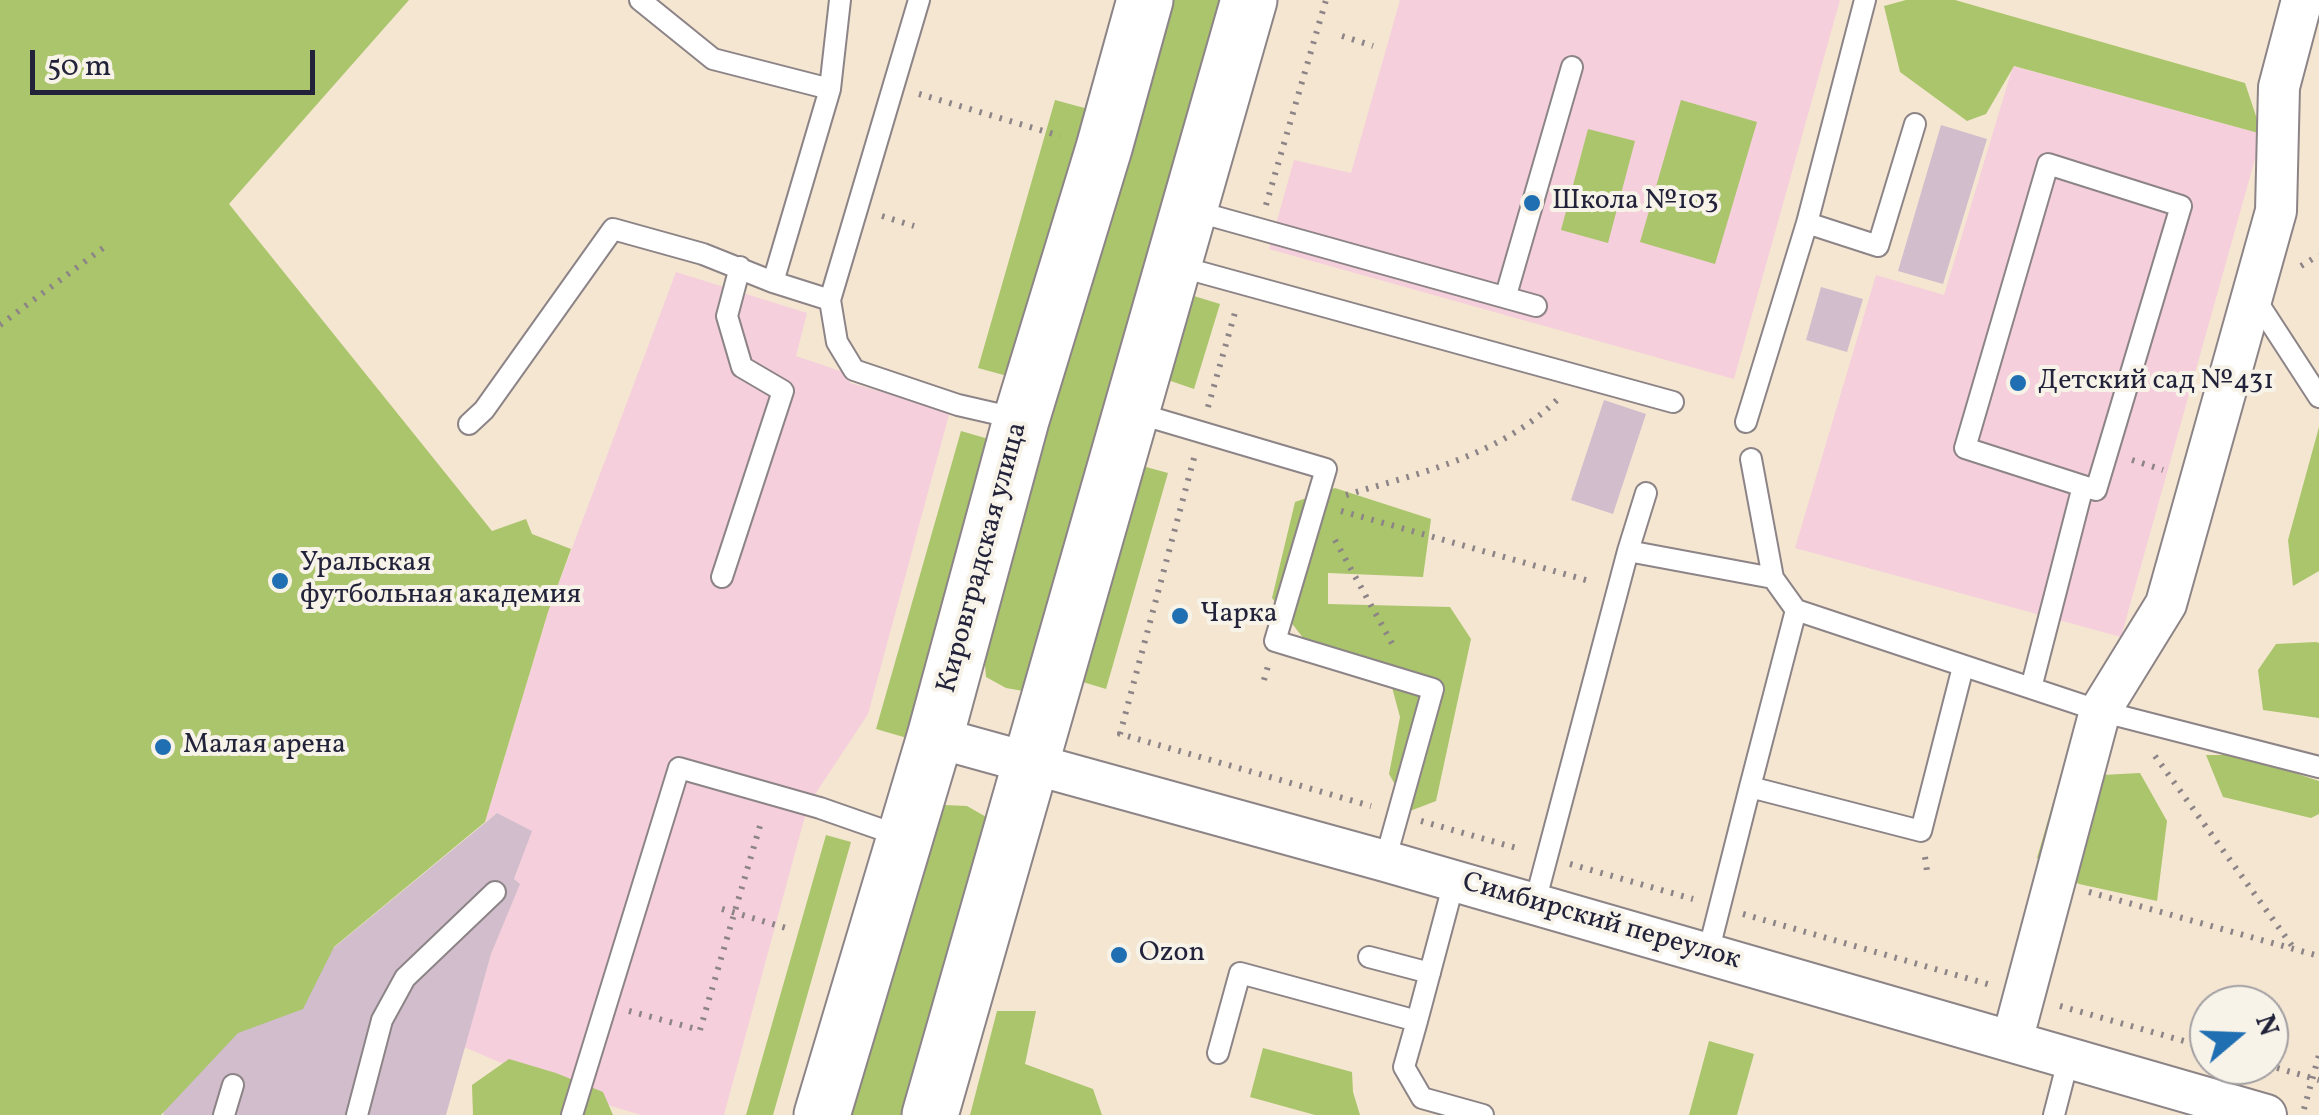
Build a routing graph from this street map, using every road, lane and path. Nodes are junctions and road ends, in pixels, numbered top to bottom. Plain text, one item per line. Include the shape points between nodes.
1 (640, 0) edge
2 (840, 0) edge
3 (919, 0) edge
4 (1145, 0) edge
5 (1249, 0) edge
6 (1326, 0) edge
7 (1866, 0) edge
8 (2302, 0) edge
9 (1342, 36) dead end
10 (1374, 46) dead end
11 (1572, 67) dead end
12 (894, 87) junction
13 (830, 88) junction
14 (1915, 124) dead end
15 (1104, 148) junction
16 (1189, 210) junction
17 (1807, 223) junction
18 (1259, 229) junction
19 (103, 248) dead end
20 (1173, 265) junction
21 (740, 267) junction
22 (773, 282) junction
23 (1243, 284) junction
24 (1506, 295) junction
25 (2253, 295) junction
26 (830, 300) junction
27 (1536, 306) dead end
28 (0, 325) edge
29 (1580, 376) junction
30 (2319, 396) edge
31 (1673, 402) dead end
32 (1132, 411) junction
33 (1021, 420) junction
34 (1746, 422) dead end
35 (469, 424) dead end
36 (1201, 432) junction
37 (2107, 453) junction
38 (1751, 459) dead end
39 (2200, 480) junction
40 (2082, 486) junction
41 (1646, 493) dead end
42 (1315, 504) junction
43 (1628, 551) junction
44 (722, 578) dead end
45 (1774, 578) junction
46 (1618, 589) junction
47 (1796, 610) junction
48 (1963, 666) junction
49 (1414, 683) junction
50 (2032, 688) junction
51 (2114, 714) junction
52 (934, 737) junction
53 (1030, 764) junction
54 (2319, 766) edge
55 (1750, 787) junction
56 (770, 794) junction
57 (1396, 814) junction
58 (906, 837) junction
59 (1547, 857) junction
60 (1385, 861) junction
61 (1454, 882) junction
62 (2054, 882) junction
63 (495, 892) dead end
64 (1534, 906) junction
65 (1720, 907) junction
66 (722, 908) dead end
67 (734, 912) junction
68 (786, 928) dead end
69 (2296, 950) junction
70 (1708, 954) junction
71 (1369, 956) dead end
72 (2319, 956) edge
73 (1430, 973) junction
74 (2023, 995) junction
75 (606, 1004) junction
76 (1417, 1021) junction
77 (2012, 1041) junction
78 (2189, 1042) edge
79 (1218, 1053) dead end
80 (2319, 1055) edge
81 (2069, 1057) junction
82 (2289, 1071) edge
83 (2316, 1079) edge
84 (233, 1084) dead end
85 (224, 1115) edge
86 (357, 1115) edge
87 (572, 1115) edge
88 (822, 1115) edge
89 (930, 1115) edge
90 (1484, 1115) edge
91 (2054, 1115) edge
92 (2266, 1115) edge
93 (2303, 1115) edge

1 - 13 lane via 713,59
2 - 13 lane
3 - 12 lane
4 - 15 main road, Кировградская улица
5 - 16 main road
6 - 18 path
7 - 17 lane
8 - 25 street via 2279,87 2276,211
9 - 10 path
11 - 24 lane
12 - 15 path
12 - 26 lane
13 - 22 lane
14 - 17 lane via 1878,246
15 - 33 main road, Кировградская улица
16 - 18 lane
16 - 20 main road
17 - 34 lane
18 - 24 lane
19 - 28 path
20 - 23 lane
20 - 32 main road
21 - 22 lane
21 - 35 lane via 613,229
21 - 44 lane via 726,316 742,367 783,391
22 - 26 lane
23 - 29 lane
23 - 36 path
24 - 27 lane
25 - 30 lane
25 - 39 street
26 - 33 lane via 837,342 854,370
29 - 31 lane
29 - 42 path via 1545,412 1462,461
32 - 36 lane
32 - 53 main road
33 - 52 main road, Кировградская улица
36 - 42 lane via 1326,469
36 - 57 path via 1120,734
37 - 39 path
37 - 40 lane via 2096,490
37 - 40 lane via 2181,206 2048,164 1965,448
38 - 45 lane
39 - 51 street via 2166,604
40 - 50 lane
41 - 43 lane
42 - 46 path
42 - 49 path
42 - 49 lane via 1274,641
43 - 45 lane
43 - 46 lane
45 - 47 lane
46 - 59 lane
47 - 48 lane
47 - 55 lane
48 - 50 lane
48 - 55 lane via 1921,831
49 - 57 lane via 1434,689
50 - 51 lane
51 - 54 lane
51 - 62 street
51 - 69 path
52 - 53 street, Симбирский переулок
52 - 58 main road, Кировградская улица
53 - 60 street, Симбирский переулок
53 - 89 main road
55 - 65 lane
56 - 58 lane
56 - 67 path
56 - 75 lane via 678,768
57 - 59 path
57 - 60 lane
58 - 88 main road, Кировградская улица
59 - 64 lane
59 - 65 path
60 - 61 street, Симбирский переулок
61 - 64 street, Симбирский переулок
61 - 73 lane
62 - 69 path
62 - 74 street
63 - 86 lane via 405,978 382,1020
64 - 70 street, Симбирский переулок
65 - 70 lane
65 - 74 path
66 - 67 path
67 - 68 path
67 - 75 path via 700,1030
69 - 72 path
70 - 77 street, Симбирский переулок
71 - 73 lane
73 - 76 lane
74 - 77 street
74 - 78 path
75 - 87 lane
76 - 79 lane via 1240,972
76 - 90 lane via 1404,1068 1422,1098
77 - 81 street, Симбирский переулок
80 - 83 path
81 - 91 lane
81 - 92 street, Симбирский переулок
82 - 83 path
83 - 93 path
84 - 85 lane

